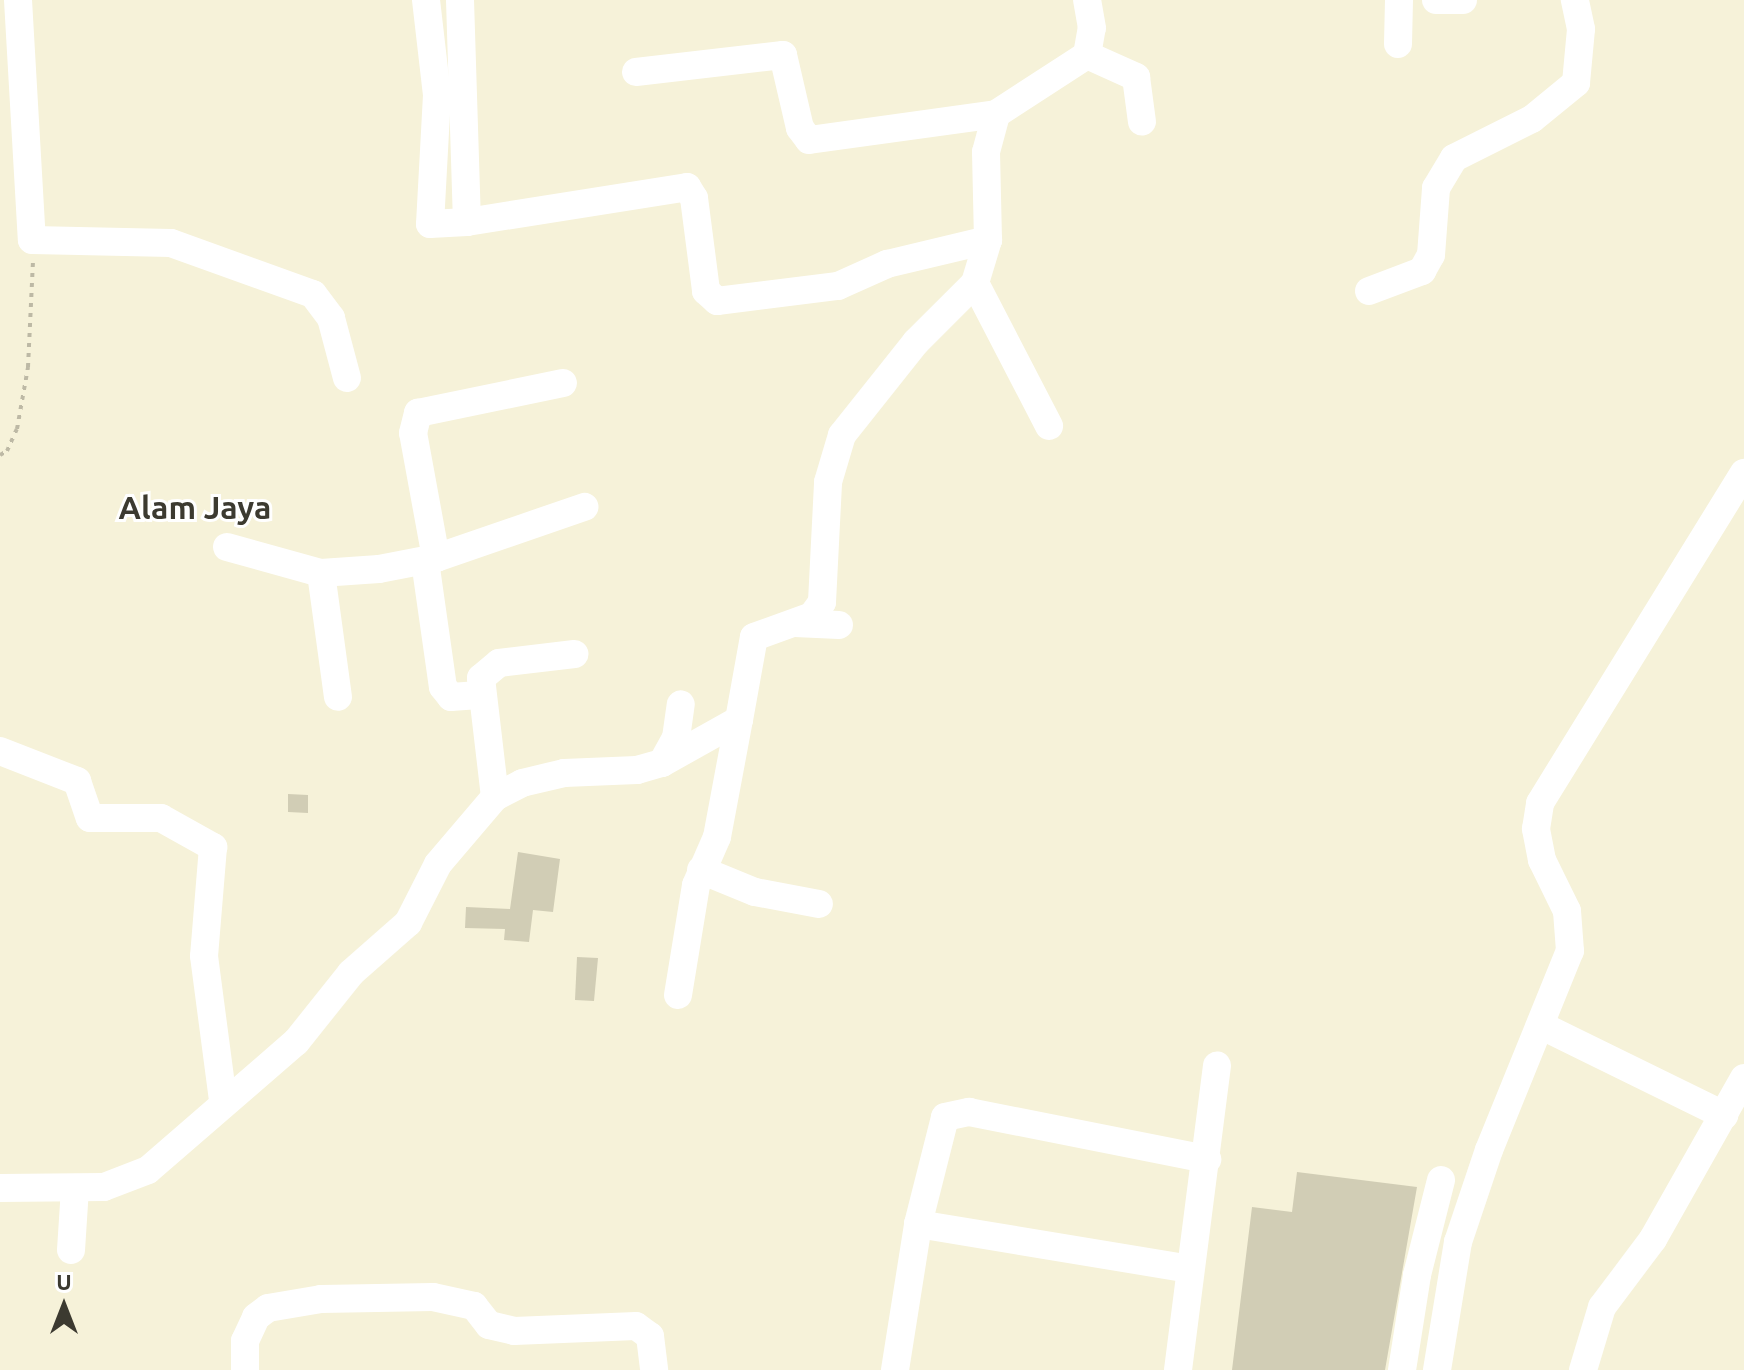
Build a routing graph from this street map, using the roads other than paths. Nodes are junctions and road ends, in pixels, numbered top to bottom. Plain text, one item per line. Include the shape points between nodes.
1 (18, 0) edge
2 (426, 0) edge
3 (460, 0) edge
4 (1087, 0) edge
5 (1399, 0) edge
6 (1436, 0) edge
7 (1463, 0) edge
8 (1575, 0) edge
9 (1398, 44) dead end
10 (11, 49) edge
11 (1087, 55) junction
12 (636, 72) dead end
13 (996, 114) junction
14 (1142, 122) dead end
15 (467, 222) junction
16 (988, 240) junction
17 (975, 283) junction
18 (1369, 291) dead end
19 (347, 378) dead end
20 (563, 383) dead end
21 (1049, 426) dead end
22 (1744, 473) edge
23 (584, 507) dead end
24 (227, 547) dead end
25 (430, 560) junction
26 (321, 573) junction
27 (795, 623) junction
28 (839, 625) dead end
29 (574, 654) dead end
30 (479, 695) junction
31 (338, 697) dead end
32 (681, 704) dead end
33 (739, 720) junction
34 (0, 751) edge
35 (662, 763) junction
36 (495, 797) junction
37 (701, 870) junction
38 (819, 904) dead end
39 (678, 995) dead end
40 (1542, 1026) junction
41 (1217, 1065) dead end
42 (1744, 1078) edge
43 (223, 1101) junction
44 (1732, 1114) edge
45 (1207, 1159) junction
46 (1441, 1180) dead end
47 (0, 1188) edge
48 (75, 1188) junction
49 (918, 1224) junction
50 (71, 1250) dead end
51 (1189, 1269) junction
52 (902, 1369) edge
53 (245, 1370) edge
54 (654, 1370) edge
55 (1178, 1370) edge
56 (1402, 1370) edge
57 (1437, 1370) edge
58 (1583, 1370) edge

1 - 10 street
2 - 15 street via 437,95 430,224
3 - 15 street
4 - 11 street via 1092,28
5 - 9 street
6 - 7 street
8 - 18 street via 1581,29 1576,83 1532,119 1454,158 1436,188 1431,255 1422,271
10 - 19 street via 32,240 171,243 313,294 331,318
11 - 13 street
11 - 14 street via 1136,77
12 - 13 street via 783,55 800,128 809,140
13 - 16 street via 986,152
15 - 16 street via 687,187 694,198 706,291 717,301 838,286 887,264
16 - 17 street
17 - 21 street
17 - 27 street via 916,342 842,435 828,482 824,596 817,612
20 - 25 street via 418,413 413,433
22 - 40 street via 1540,803 1536,829 1542,860 1567,911 1572,936 1567,965
23 - 25 street
24 - 26 street
25 - 26 street
25 - 30 street via 443,687 451,697
26 - 31 street
27 - 28 street
27 - 33 street via 763,632 752,642
29 - 30 street via 487,669
30 - 36 street
32 - 35 street via 676,738
33 - 35 street
33 - 37 street via 717,837
34 - 43 street via 77,781 90,818 161,818 210,844 204,938
35 - 36 street via 637,770 564,773 522,783
36 - 43 street via 438,864 408,923 351,973 296,1042
37 - 38 street via 755,892
37 - 39 street
40 - 44 street
40 - 57 street via 1489,1150 1458,1242
41 - 45 street
42 - 44 street
43 - 48 street via 129,1182
44 - 58 street via 1641,1259 1602,1307
45 - 49 street via 957,1112 945,1117
45 - 51 street
46 - 56 street via 1417,1275
47 - 48 street
48 - 50 street
49 - 51 street
49 - 52 street
51 - 55 street
53 - 54 street via 245,1341 256,1317 268,1308 321,1299 433,1297 474,1306 489,1325 514,1331 636,1326 650,1336

